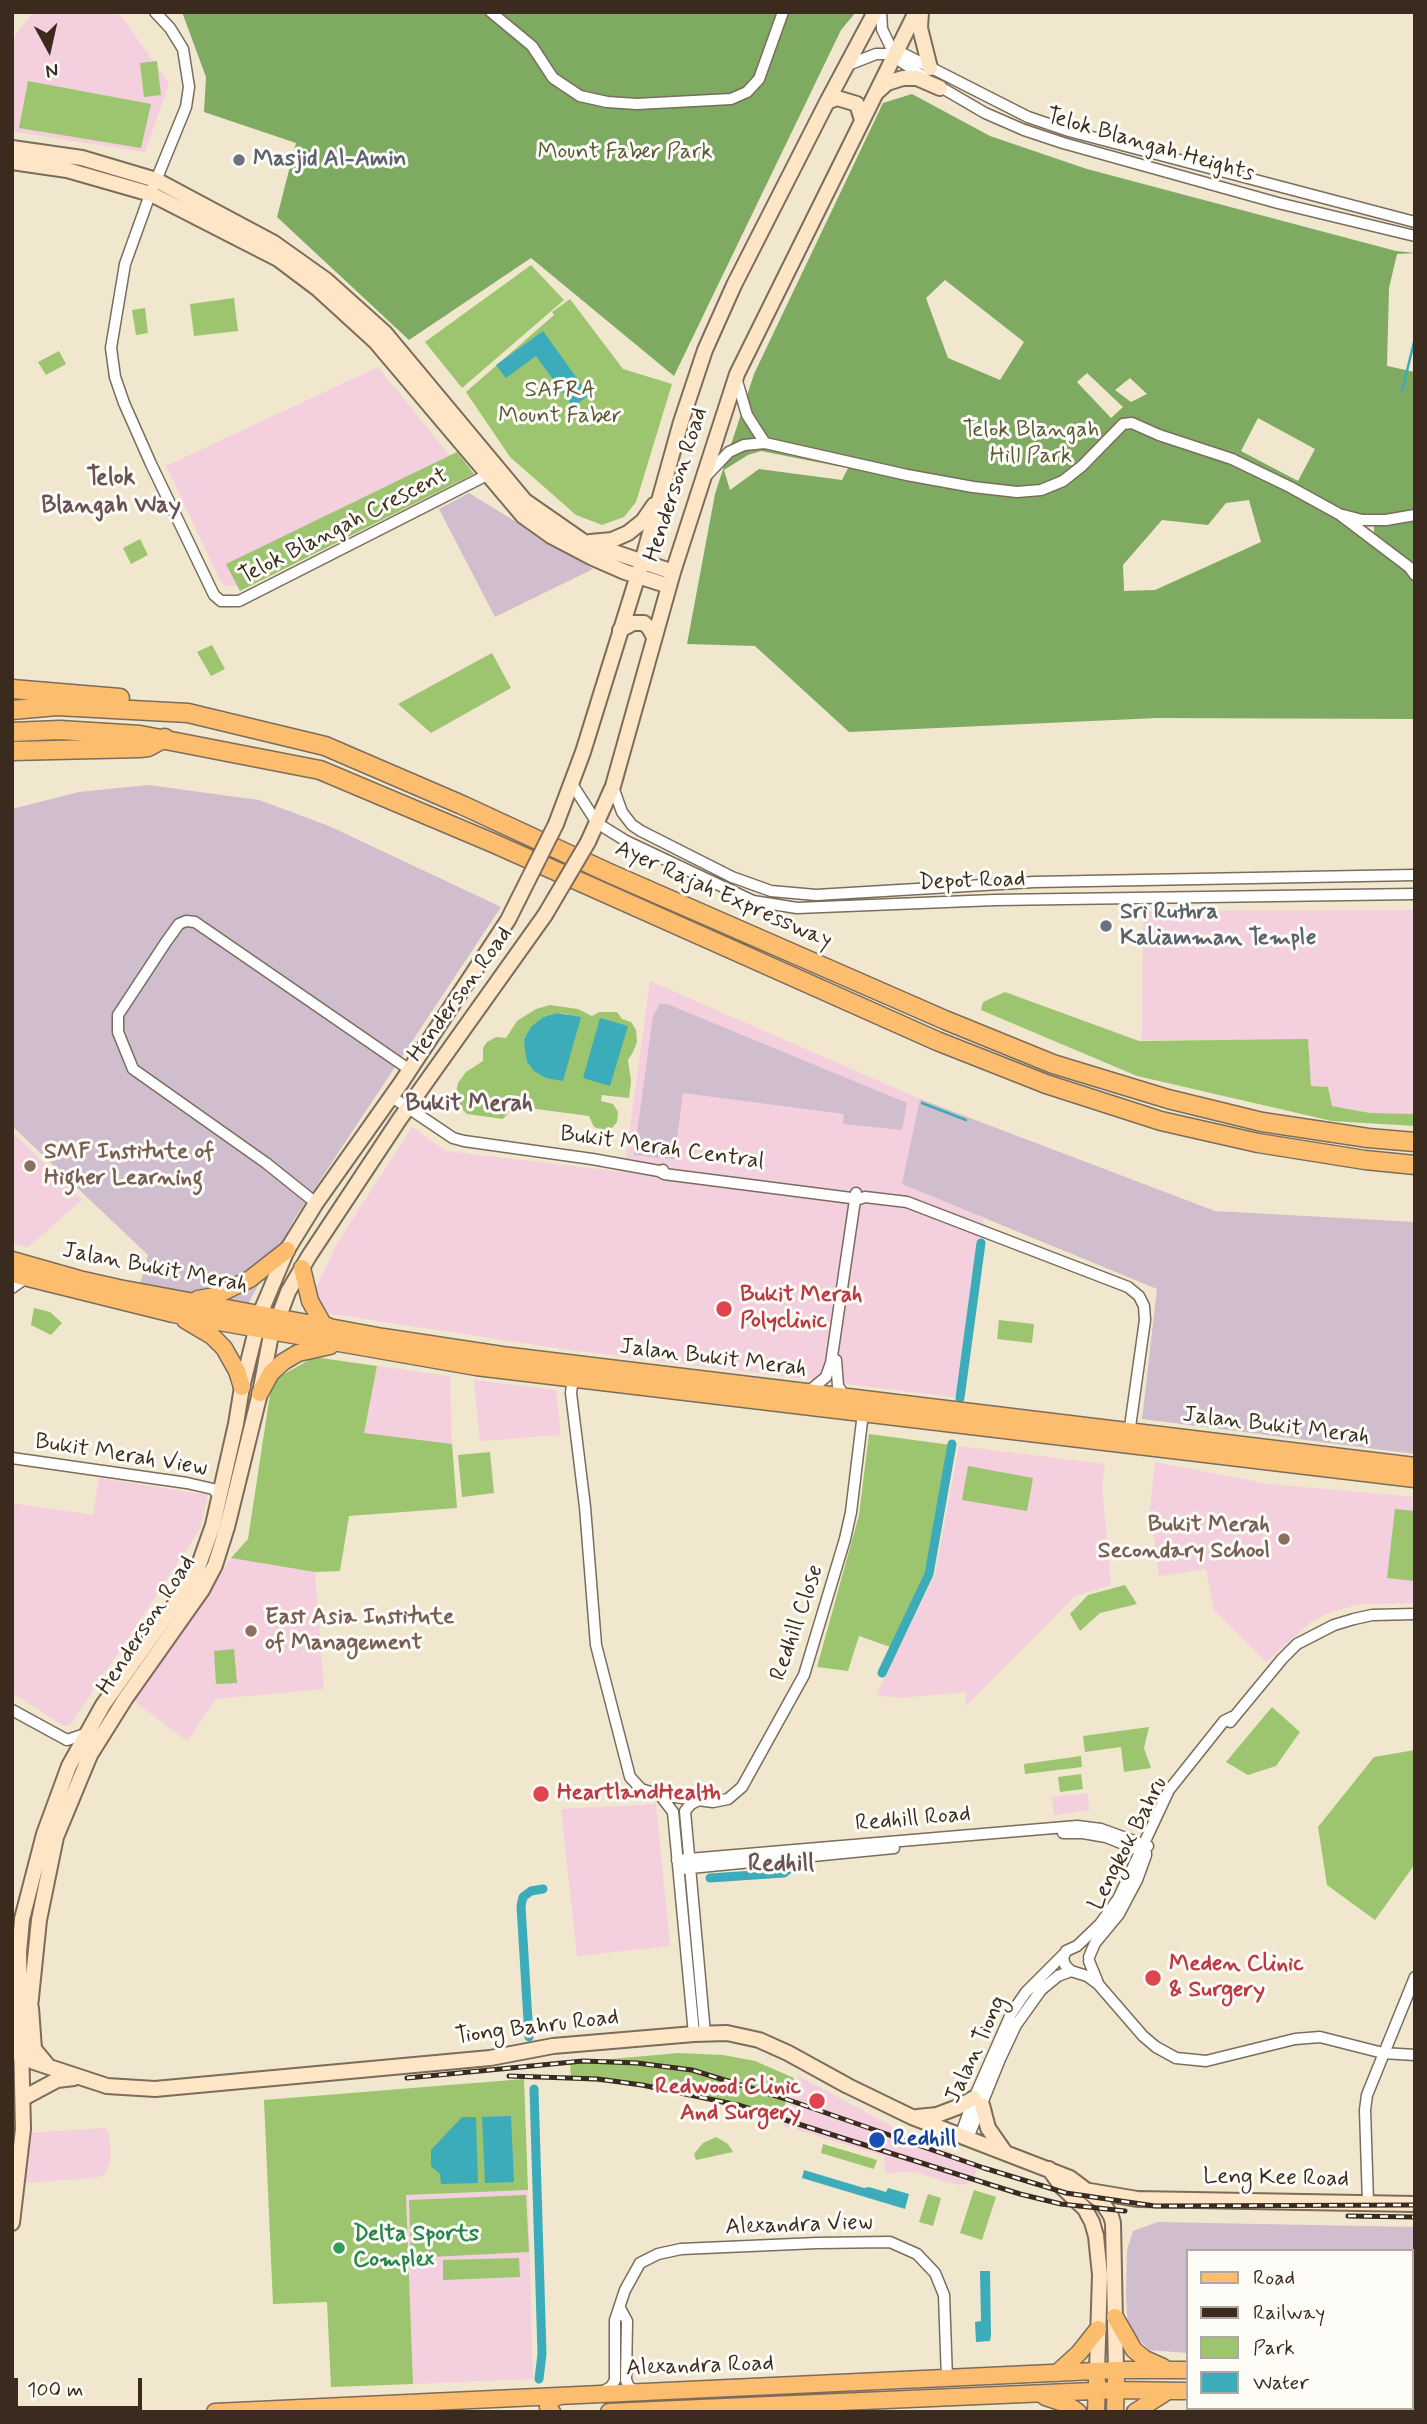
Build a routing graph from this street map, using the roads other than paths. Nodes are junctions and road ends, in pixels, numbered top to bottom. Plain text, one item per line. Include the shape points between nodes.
1 (155, 12) edge
2 (491, 12) edge
3 (783, 12) edge
4 (876, 12) edge
5 (881, 12) edge
6 (919, 12) edge
7 (894, 53) junction
8 (848, 65) junction
9 (930, 68) junction
10 (940, 88) junction
11 (875, 94) junction
12 (827, 102) junction
13 (862, 120) junction
14 (12, 148) edge
15 (12, 162) edge
16 (153, 187) junction
17 (1415, 222) edge
18 (1415, 236) edge
19 (737, 374) junction
20 (765, 443) junction
21 (492, 472) junction
22 (702, 480) junction
23 (661, 495) junction
24 (1339, 514) junction
25 (1415, 515) edge
26 (584, 542) junction
27 (642, 562) junction
28 (1415, 575) edge
29 (638, 577) junction
30 (671, 579) junction
31 (620, 630) junction
32 (654, 637) junction
33 (12, 689) edge
34 (12, 710) edge
35 (188, 713) junction
36 (12, 732) edge
37 (164, 738) junction
38 (12, 751) edge
39 (572, 784) junction
40 (613, 786) junction
41 (597, 823) junction
42 (1415, 875) edge
43 (1415, 894) edge
44 (410, 1069) junction
45 (392, 1097) junction
46 (407, 1109) junction
47 (1415, 1142) edge
48 (1415, 1165) edge
49 (859, 1196) junction
50 (316, 1203) junction
51 (288, 1250) junction
52 (12, 1260) edge
53 (302, 1268) junction
54 (17, 1280) edge
55 (189, 1300) junction
56 (173, 1314) junction
57 (267, 1323) junction
58 (331, 1327) junction
59 (339, 1344) junction
60 (573, 1378) junction
61 (242, 1387) junction
62 (260, 1393) junction
63 (805, 1393) junction
64 (846, 1398) junction
65 (863, 1413) junction
66 (1128, 1438) junction
67 (12, 1457) edge
68 (1415, 1466) edge
69 (1415, 1479) edge
70 (223, 1481) junction
71 (220, 1497) junction
72 (1415, 1614) edge
73 (12, 1710) edge
74 (12, 1715) edge
75 (85, 1734) junction
76 (69, 1766) junction
77 (660, 1795) junction
78 (699, 1800) junction
79 (1118, 1842) junction
80 (1145, 1849) junction
81 (685, 1864) junction
82 (1130, 1876) junction
83 (1077, 1946) junction
84 (1064, 1954) junction
85 (1089, 1959) junction
86 (1075, 1971) junction
87 (1415, 1977) edge
88 (1098, 1984) junction
89 (31, 1986) junction
90 (16, 2018) edge
91 (699, 2034) junction
92 (1383, 2053) junction
93 (20, 2055) edge
94 (1415, 2055) edge
95 (49, 2067) junction
96 (79, 2077) junction
97 (27, 2096) junction
98 (978, 2101) junction
99 (23, 2112) junction
100 (912, 2117) junction
101 (964, 2137) junction
102 (1004, 2151) junction
103 (1048, 2168) junction
104 (1090, 2191) junction
105 (1137, 2199) junction
106 (1368, 2203) junction
107 (1415, 2204) edge
108 (1111, 2216) junction
109 (12, 2223) edge
110 (620, 2308) junction
111 (1115, 2317) junction
112 (1098, 2329) junction
113 (1116, 2370) junction
114 (1168, 2370) junction
115 (1186, 2370) edge
116 (1097, 2371) junction
117 (1057, 2373) junction
118 (947, 2379) junction
119 (1116, 2390) junction
120 (1168, 2390) junction
121 (1097, 2391) junction
122 (1186, 2391) edge
123 (639, 2392) junction
124 (600, 2393) junction
125 (1035, 2394) junction
126 (560, 2396) junction
127 (633, 2411) edge
128 (215, 2412) edge
129 (552, 2412) edge
130 (608, 2412) edge
131 (1078, 2412) edge
132 (1096, 2412) edge
133 (1115, 2412) edge
134 (1135, 2412) edge

1 - 16 street via 183,49 188,87 186,107
2 - 3 street via 532,46 553,78 580,96 637,104 731,99 747,92 760,79
4 - 8 main road, Henderson Road
5 - 7 street, Telok Blangah Heights via 882,29
6 - 7 main road, Henderson Road
6 - 9 main road
7 - 8 street
7 - 9 street, Telok Blangah Heights
7 - 10 street, Telok Blangah Heights via 900,62
7 - 11 main road, Henderson Road
8 - 12 main road, Henderson Road
9 - 17 street, Telok Blangah Heights via 1028,117 1069,131
10 - 11 main road via 917,78 903,78 887,83
10 - 18 street, Telok Blangah Heights via 985,113 1063,143
11 - 13 main road, Henderson Road
12 - 13 main road via 837,98 857,104
12 - 23 main road, Henderson Road via 705,350
13 - 19 main road, Henderson Road
14 - 16 main road via 82,158
15 - 16 main road
16 - 21 main road via 268,253 318,289 375,341
16 - 21 street, Telok Blangah Crescent via 121,278 111,348 115,377 203,575 221,601 239,601
19 - 20 street via 747,415
19 - 22 main road, Henderson Road
20 - 22 street via 729,452
20 - 24 street via 906,475 1017,492 1041,490 1063,481 1124,424 1132,423 1263,473
21 - 26 main road
21 - 29 main road via 523,516 551,536
22 - 30 main road, Henderson Road
23 - 26 main road via 628,533 612,540
23 - 27 main road, Henderson Road
24 - 25 street via 1362,520
24 - 28 street
26 - 27 main road
27 - 29 main road, Henderson Road
27 - 30 main road
29 - 30 main road
29 - 31 main road, Henderson Road
30 - 32 main road, Henderson Road
31 - 32 main road via 644,623
31 - 39 main road, Henderson Road
32 - 40 main road, Henderson Road
33 - 35 highway via 150,701
34 - 35 highway, Ayer Rajah Expressway via 57,706
35 - 47 highway, Ayer Rajah Expressway via 325,746 1053,1064 1262,1122
36 - 37 highway, Ayer Rajah Expressway via 60,730
37 - 38 highway via 140,748
37 - 48 highway, Ayer Rajah Expressway via 320,770 937,1041 1046,1084 1161,1121 1258,1143
39 - 41 street, Depot Road
39 - 44 main road, Henderson Road, bridge via 508,920
40 - 41 main road, Henderson Road
40 - 42 street, Depot Road via 622,812 641,831 732,877 771,891 816,895 1034,882
41 - 43 street, Depot Road via 753,901 797,908 995,900
41 - 46 main road, Henderson Road, bridge via 545,915
44 - 45 main road, Henderson Road
44 - 50 street, Henderson Road via 195,922 179,924 166,942 118,1015 118,1032 133,1069
45 - 46 street, Bukit Merah Central
45 - 50 main road, Henderson Road
46 - 49 street, Bukit Merah Central via 464,1141 592,1158 661,1173 678,1171
46 - 53 main road, Henderson Road
49 - 63 street via 830,1369 820,1384
49 - 64 street via 835,1363 838,1385
49 - 66 street, Bukit Merah Central via 923,1207 1128,1287 1139,1296 1144,1323
50 - 51 main road, Henderson Road
51 - 55 main road via 228,1291
51 - 57 main road, Henderson Road
52 - 55 main road, Jalan Bukit Merah via 79,1279
53 - 57 main road, Henderson Road
53 - 58 main road via 310,1301 323,1324
54 - 56 main road, Jalan Bukit Merah
55 - 57 main road, Jalan Bukit Merah
56 - 57 main road, Jalan Bukit Merah
56 - 61 main road via 224,1348
57 - 58 main road, Jalan Bukit Merah
57 - 59 main road, Jalan Bukit Merah
57 - 61 main road, Henderson Road
57 - 62 main road, Henderson Road
58 - 63 main road, Jalan Bukit Merah via 564,1364
59 - 60 main road, Jalan Bukit Merah
59 - 62 main road via 298,1353 283,1362
60 - 65 main road, Jalan Bukit Merah
60 - 77 street, Redhill Close via 596,1645 629,1777 641,1789
61 - 70 main road, Henderson Road
62 - 89 main road, Henderson Road via 215,1565 90,1755 55,1837
63 - 64 main road, Jalan Bukit Merah
64 - 66 main road, Jalan Bukit Merah
65 - 66 main road, Jalan Bukit Merah
65 - 78 street, Redhill Close via 845,1539 804,1675 742,1787 719,1802
66 - 68 main road, Jalan Bukit Merah
66 - 69 main road, Jalan Bukit Merah
67 - 70 street, Bukit Merah View via 214,1484
67 - 71 street, Bukit Merah View via 187,1483 213,1489
70 - 71 main road, Henderson Road
71 - 75 main road, Henderson Road via 195,1576
72 - 80 street, Lengkok Bahru via 1354,1619 1297,1644 1224,1721 1169,1790
73 - 75 street via 67,1740
74 - 76 street via 63,1745
75 - 76 main road, Henderson Road
76 - 90 main road, Henderson Road via 44,1834 22,1919
77 - 78 street, Redhill Close
77 - 81 street via 673,1812
78 - 81 street via 685,1811
79 - 80 street, Redhill Road
79 - 81 street, Redhill Road via 1070,1833
79 - 82 street via 1128,1855
80 - 81 street, Redhill Road via 1101,1829 1077,1826
80 - 82 street, Lengkok Bahru
80 - 85 street, Lengkok Bahru via 1138,1880
81 - 91 street
82 - 83 street, Lengkok Bahru via 1100,1924
83 - 84 street
83 - 85 street via 1085,1949
84 - 86 street via 1065,1965
84 - 98 street, Jalan Tiong via 1011,2014
85 - 86 street via 1086,1968
85 - 88 street
86 - 88 street
86 - 98 street, Jalan Tiong via 1051,1981 1028,2007
87 - 92 street
88 - 92 street via 1143,2036 1176,2058 1206,2061 1308,2037 1331,2038
89 - 93 main road, Henderson Road
89 - 95 main road via 34,2049
90 - 93 main road, Henderson Road
91 - 96 main road, Tiong Bahru Road via 155,2089 120,2088
91 - 100 main road, Tiong Bahru Road via 742,2036 773,2045
92 - 94 street
92 - 106 street via 1366,2105
93 - 95 main road, Tiong Bahru Road
93 - 97 main road, Henderson Road
93 - 99 main road, Henderson Road
95 - 96 main road, Tiong Bahru Road
96 - 97 main road via 57,2080
97 - 99 main road, Henderson Road
98 - 100 main road via 937,2115
98 - 101 street, Jalan Tiong
98 - 102 main road via 988,2128
99 - 109 main road, Henderson Road
100 - 101 main road, Tiong Bahru Road
101 - 102 main road, Tiong Bahru Road
102 - 103 main road, Tiong Bahru Road
103 - 104 main road, Tiong Bahru Road
103 - 112 main road, Tiong Bahru Road via 1092,2222 1099,2252
104 - 105 main road, Leng Kee Road
104 - 108 main road, Tiong Bahru Road
105 - 106 main road, Leng Kee Road
105 - 108 main road
106 - 107 main road, Leng Kee Road
108 - 111 main road
110 - 118 street, Alexandra View via 640,2263 658,2254 681,2249 890,2242 917,2254 940,2282 945,2300
110 - 123 street via 627,2321 626,2380
110 - 124 street, Alexandra View via 615,2320 615,2380
111 - 113 main road
111 - 114 main road via 1135,2350
112 - 116 main road, Tiong Bahru Road
112 - 117 main road
113 - 114 main road, Alexandra Road
113 - 116 main road, Alexandra Road
113 - 119 main road
114 - 115 main road, Alexandra Road
116 - 117 main road, Alexandra Road
116 - 121 main road
117 - 118 main road, Alexandra Road
118 - 123 main road, Alexandra Road
119 - 120 main road, Alexandra Road
119 - 121 main road, Alexandra Road
119 - 133 main road
120 - 122 main road, Alexandra Road
120 - 134 main road
121 - 125 main road, Alexandra Road
121 - 132 main road
123 - 124 main road, Alexandra Road
124 - 126 main road, Alexandra Road
125 - 127 main road, Alexandra Road
125 - 131 main road
126 - 128 main road, Alexandra Road
126 - 129 main road via 550,2400
127 - 130 main road, Alexandra Road

